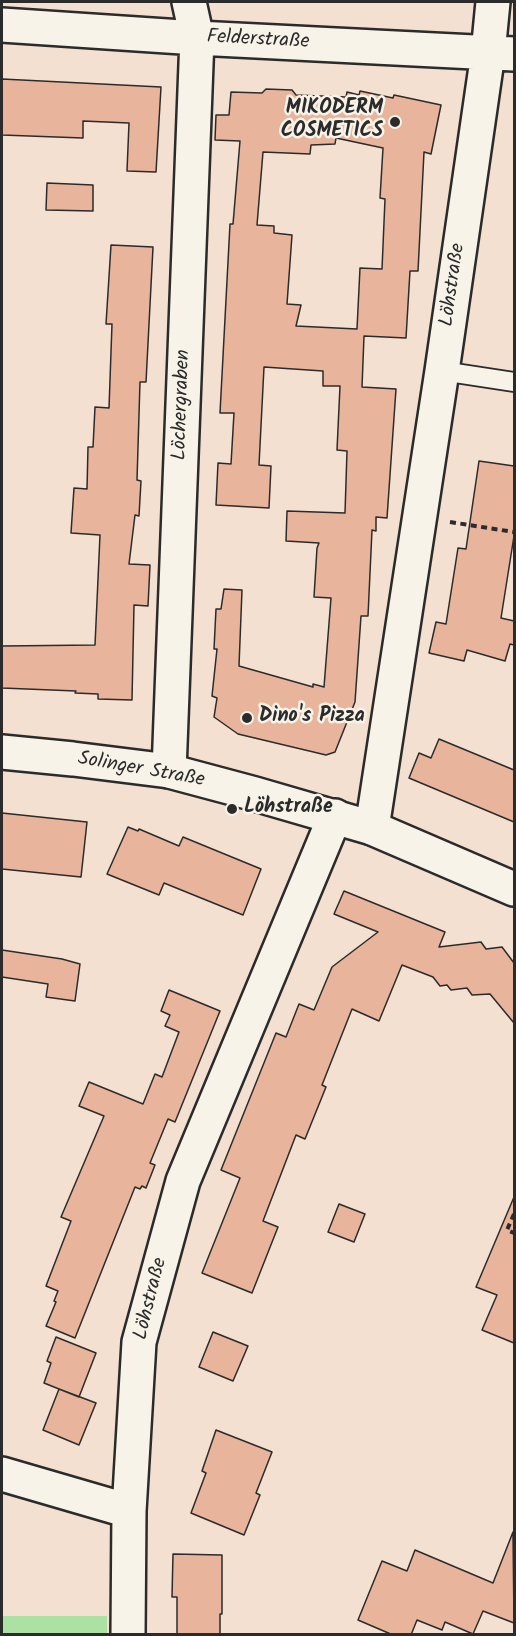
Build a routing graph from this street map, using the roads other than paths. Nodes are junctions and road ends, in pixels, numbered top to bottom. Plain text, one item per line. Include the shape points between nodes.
1 (189, 2) edge
2 (493, 2) edge
3 (2, 25) edge
4 (197, 38) junction
5 (501, 53) edge
6 (442, 371) junction
7 (514, 382) edge
8 (2, 752) edge
9 (169, 771) junction
10 (334, 816) junction
11 (372, 828) junction
12 (514, 889) edge
13 (2, 1474) edge
14 (129, 1511) junction
15 (128, 1635) edge

1 - 4 street, Löchergraben
2 - 5 street, Löhstraße
3 - 4 street, Felderstraße
4 - 5 street, Felderstraße
4 - 9 street, Löchergraben
5 - 6 street, Löhstraße
6 - 7 lane
6 - 11 street, Löhstraße
8 - 9 street, Solinger Straße
9 - 10 street, Solinger Straße
10 - 11 street, Solinger Straße
10 - 14 street, Löhstraße via 183,1180 139,1342
11 - 12 street, Solinger Straße
13 - 14 street
14 - 15 street, Löhstraße

